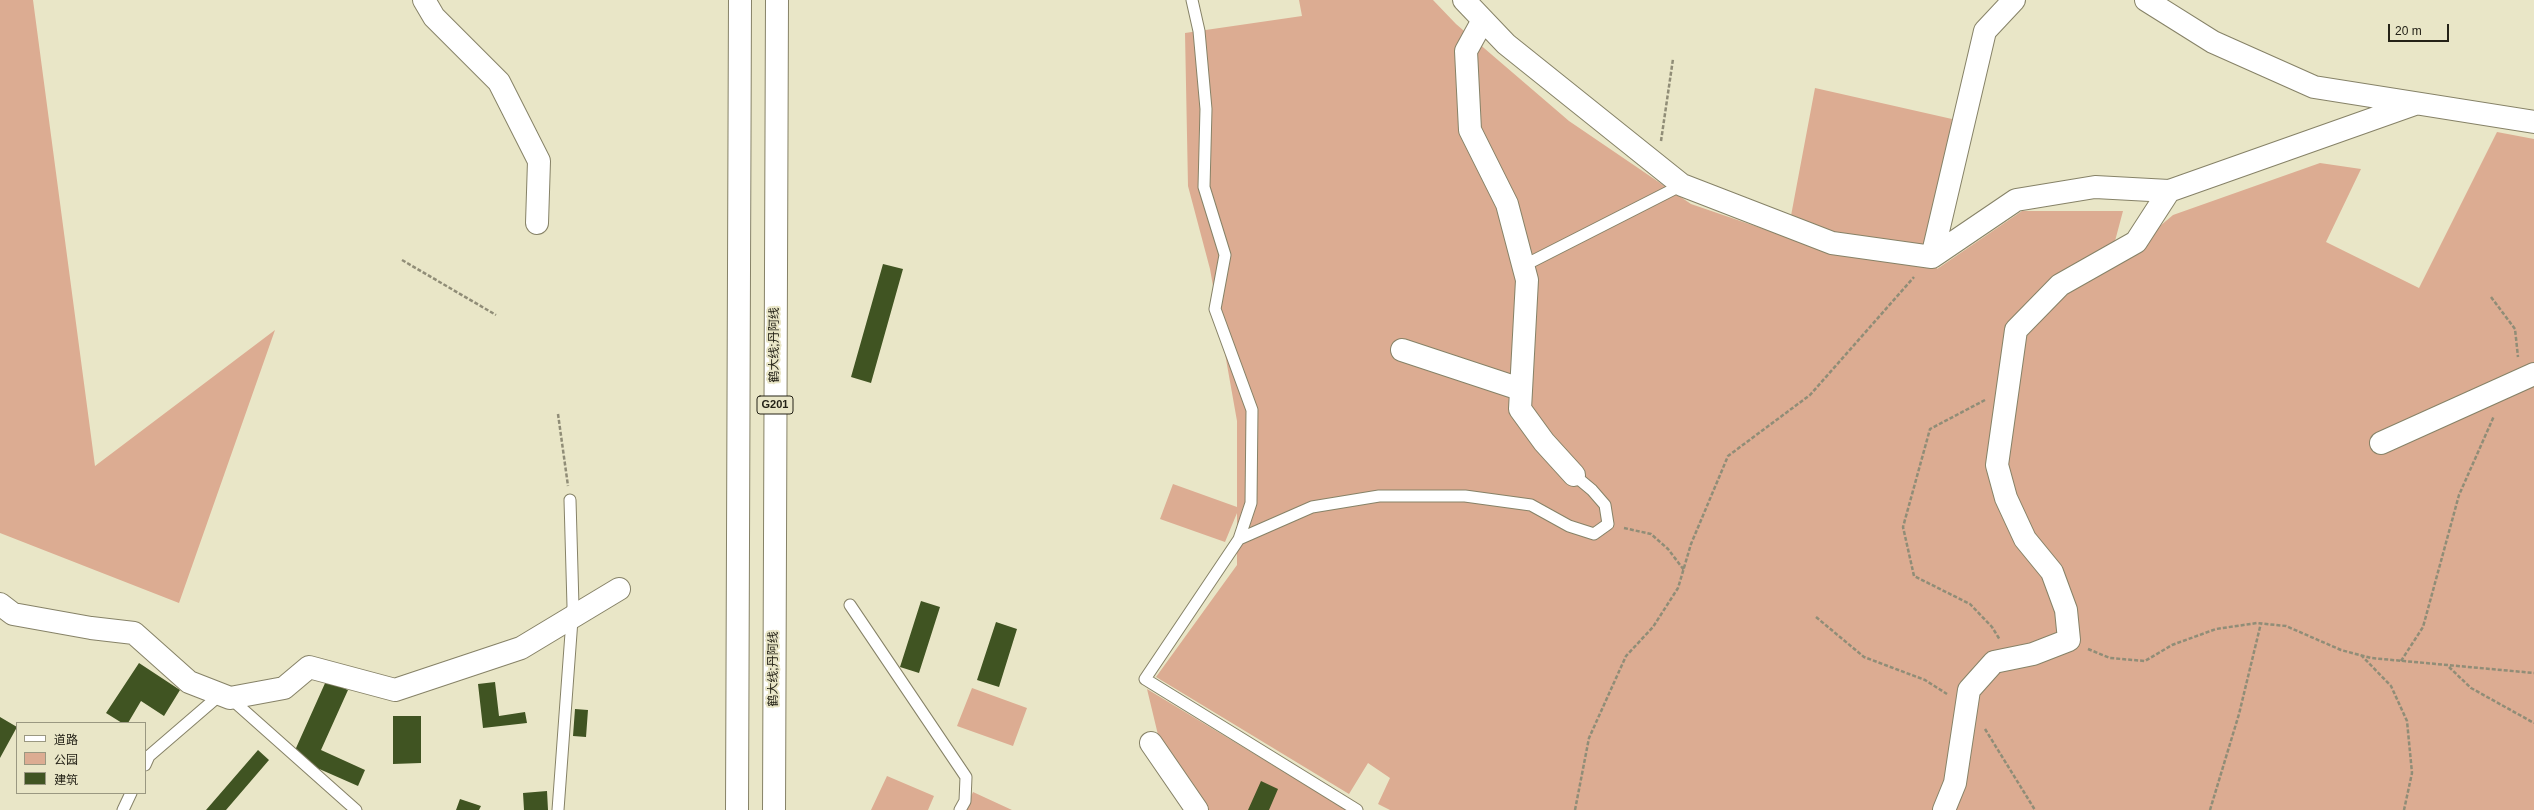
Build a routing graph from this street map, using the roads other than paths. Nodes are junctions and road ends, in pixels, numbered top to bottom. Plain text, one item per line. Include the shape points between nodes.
1 (424, 0) edge
2 (740, 0) edge
3 (776, 0) edge
4 (1192, 0) edge
5 (1464, 0) edge
6 (2014, 0) edge
7 (2146, 0) edge
8 (1483, 20) junction
9 (2417, 103) junction
10 (2534, 122) edge
11 (1682, 185) junction
12 (2169, 192) junction
13 (537, 223) dead end
14 (1932, 257) junction
15 (1523, 266) junction
16 (1402, 350) dead end
17 (2534, 374) edge
18 (1520, 390) junction
19 (2381, 442) dead end
20 (1574, 475) joint
21 (570, 500) road end
22 (1239, 539) junction
23 (619, 589) dead end
24 (0, 604) edge
25 (850, 605) dead end
26 (572, 618) junction
27 (226, 696) junction
28 (1151, 743) dead end
29 (146, 763) edge
30 (131, 794) edge
31 (123, 810) edge
32 (356, 810) edge
33 (558, 810) edge
34 (737, 810) edge
35 (774, 810) edge
36 (960, 810) edge
37 (1197, 810) edge
38 (1357, 810) edge
39 (1944, 810) edge

1 - 13 main road via 434,17 499,82 540,161
2 - 34 main road
3 - 35 main road, 鹤大线;丹阿线 / G201
4 - 22 lane via 1199,31 1206,109 1204,187 1225,255 1215,309 1252,410 1251,503
5 - 8 main road
6 - 14 main road via 1986,31
7 - 9 main road via 2213,42 2314,86
8 - 11 main road via 1506,44
8 - 15 main road via 1466,51 1470,130 1507,204
9 - 10 main road
9 - 12 main road
11 - 14 main road via 1832,244
11 - 15 lane
12 - 14 main road via 2095,187 2016,200
12 - 39 main road via 2136,242 2060,285 2016,330 1997,465 2006,498 2025,540 2052,572 2066,610 2069,640 2033,654 1994,662 1969,690 1956,783
15 - 18 main road via 1527,280
16 - 18 main road
17 - 19 main road
18 - 20 main road via 1520,410
20 - 22 lane via 1605,505 1608,524 1594,534 1569,526 1531,505 1465,496 1379,496 1312,506
21 - 26 lane
22 - 38 lane via 1145,679
23 - 26 main road
24 - 27 main road via 13,614 134,633 189,682
25 - 36 lane via 966,777 965,801
26 - 27 main road via 521,648 395,690 310,667 284,688
26 - 33 lane
27 - 29 lane via 149,756
27 - 32 lane
28 - 37 main road
30 - 31 lane

